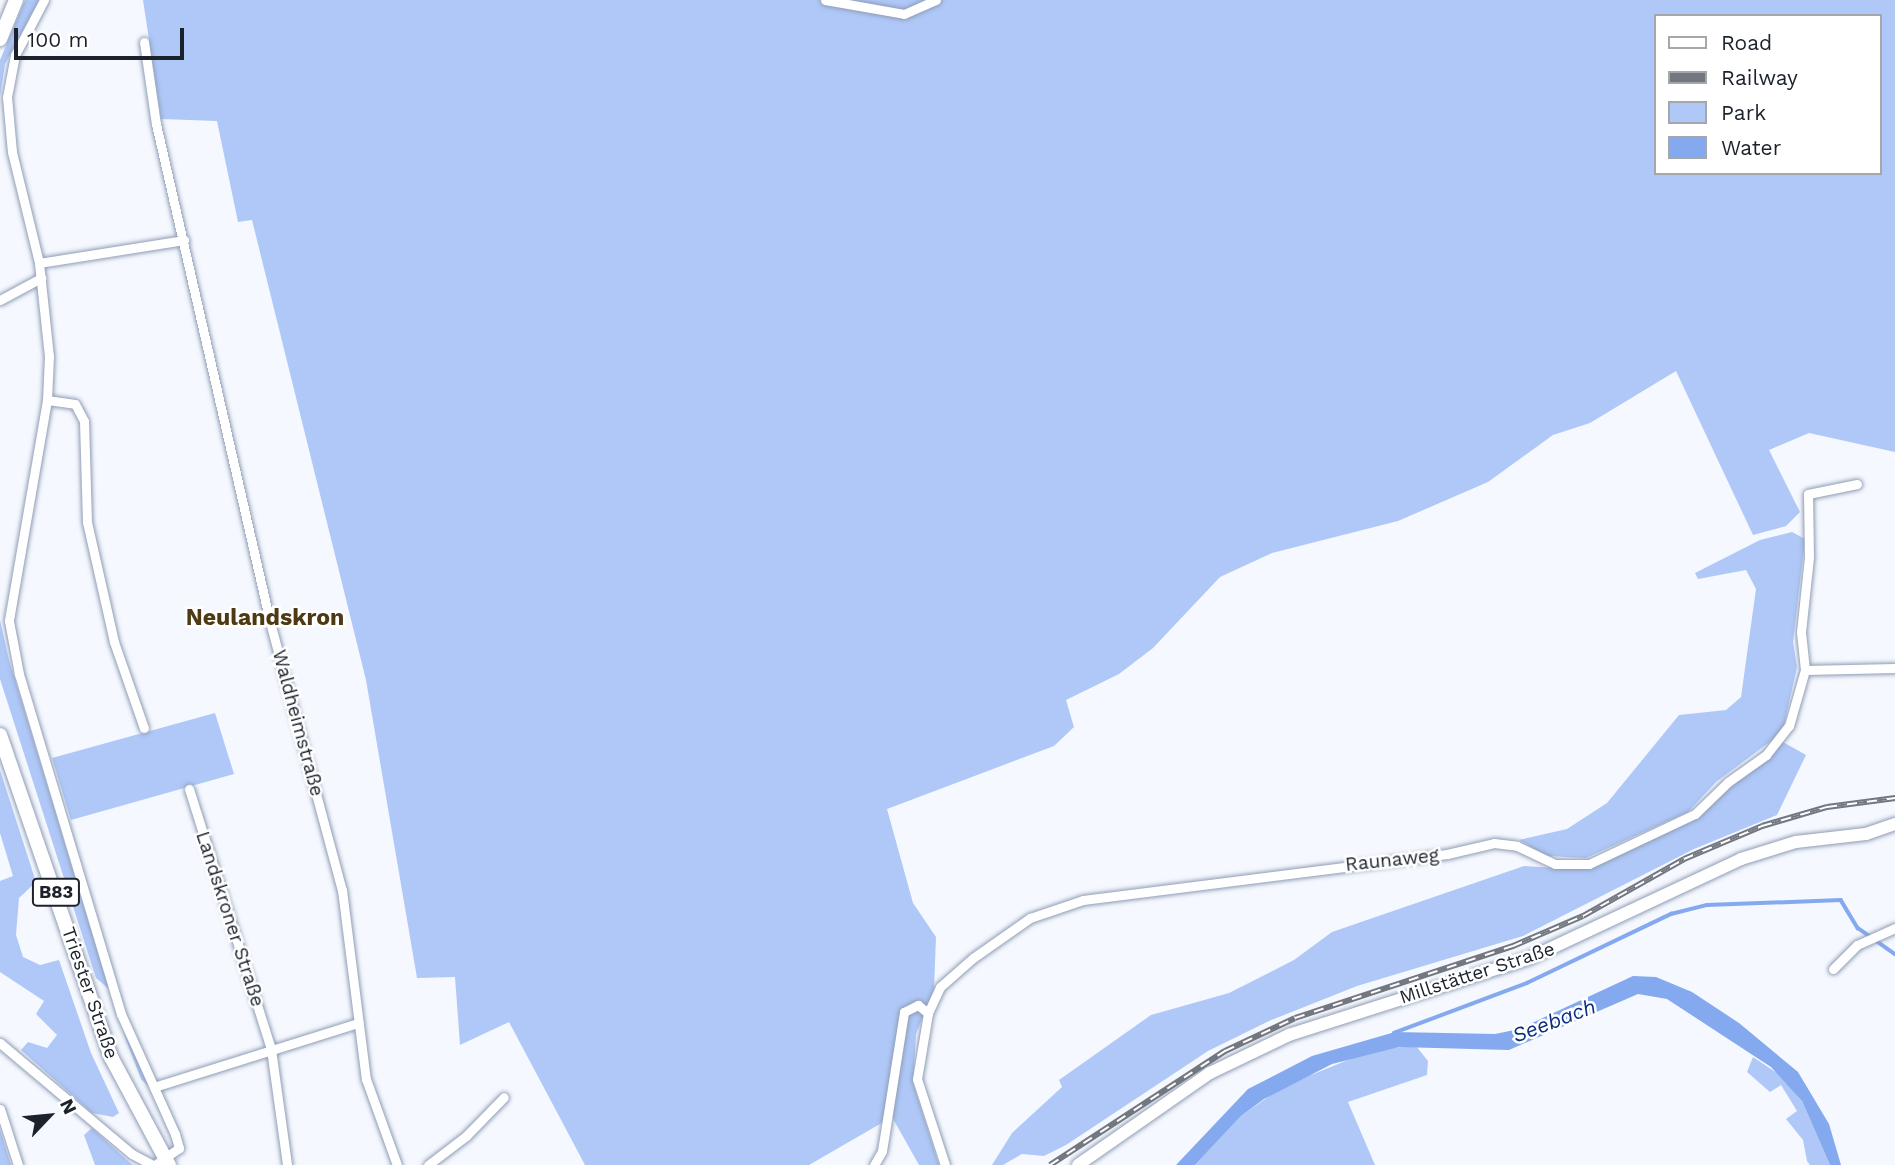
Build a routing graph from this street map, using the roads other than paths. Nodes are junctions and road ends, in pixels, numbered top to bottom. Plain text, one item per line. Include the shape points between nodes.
1 (16, 0) edge
2 (44, 0) edge
3 (825, 0) edge
4 (936, 0) edge
5 (0, 40) edge
6 (144, 41) dead end
7 (184, 240) junction
8 (39, 263) junction
9 (41, 278) junction
10 (0, 300) edge
11 (47, 400) junction
12 (1857, 484) dead end
13 (1895, 668) edge
14 (1805, 670) junction
15 (144, 728) dead end
16 (0, 735) edge
17 (188, 789) dead end
18 (1893, 830) edge
19 (1891, 929) edge
20 (1833, 969) dead end
21 (928, 1013) junction
22 (358, 1023) junction
23 (0, 1043) edge
24 (271, 1049) junction
25 (157, 1086) junction
26 (504, 1097) dead end
27 (0, 1109) edge
28 (160, 1163) edge
29 (18, 1165) edge
30 (287, 1165) edge
31 (397, 1165) edge
32 (428, 1165) edge
33 (874, 1165) edge
34 (945, 1165) edge
35 (1078, 1165) edge

1 - 5 main road
2 - 8 street via 15,55 7,97 12,152
3 - 4 street via 904,14
6 - 7 street, Waldheimstraße via 156,124
7 - 8 street
7 - 22 street, Waldheimstraße via 270,622 342,890
8 - 9 street
9 - 10 street
9 - 11 street via 49,356
11 - 15 street via 75,404 84,421 87,522 114,642
11 - 25 street via 11,601 12,644 121,1014
12 - 14 street, Raunaweg via 1808,494 1809,557 1801,632
13 - 14 street
14 - 21 street, Raunaweg via 1789,726 1766,755 1728,782 1695,814 1594,862 1555,864 1517,846 1494,843 1447,854 1083,900 1030,918 973,958 940,987
16 - 28 main road, Triester Straße / B83 via 111,1057
17 - 24 street, Landskroner Straße
18 - 35 street, Millstätter Straße via 1816,838 1741,859 1541,954 1289,1035 1210,1073
19 - 20 street via 1864,942
21 - 33 street via 918,1005 904,1012 882,1151
21 - 34 street, Raunaweg via 917,1079
22 - 24 street
22 - 31 street, Waldheimstraße via 369,1094
23 - 28 street via 132,1154
24 - 25 street
24 - 30 street, Landskroner Straße
25 - 28 street via 179,1149
26 - 32 street via 466,1136
27 - 29 street

